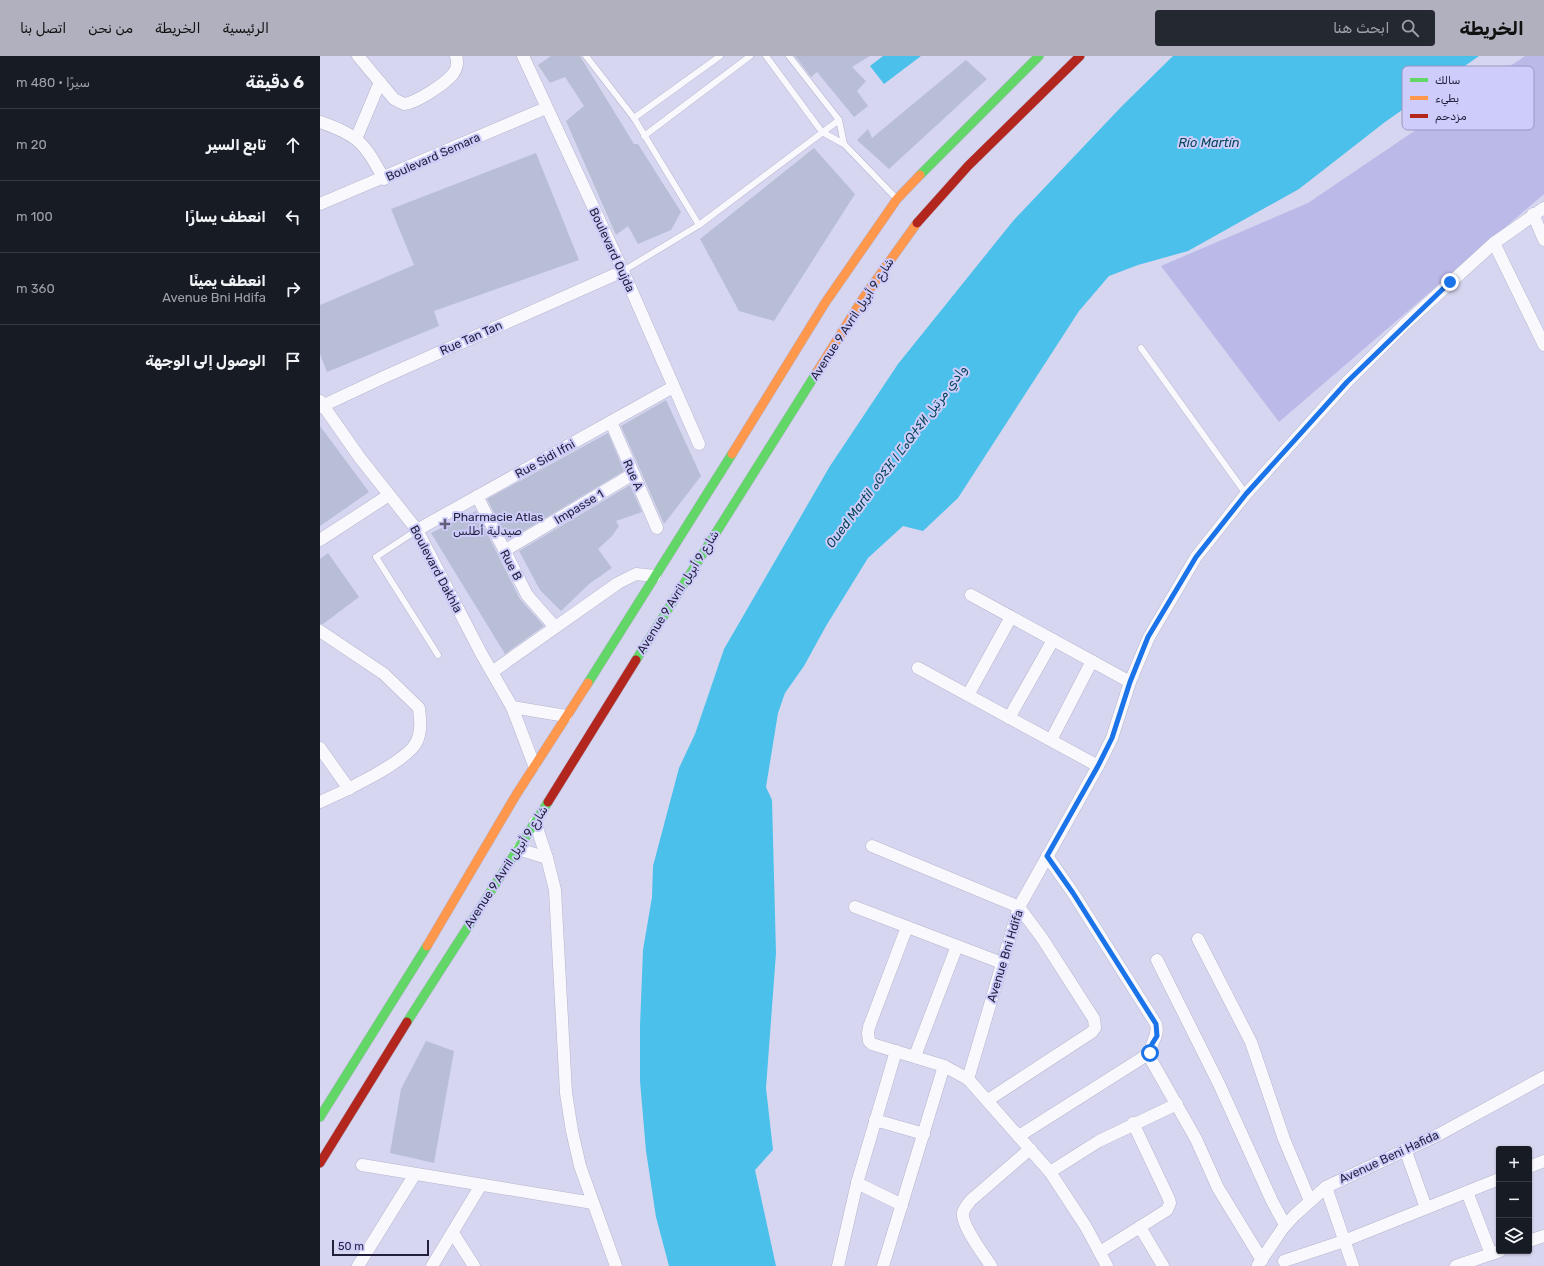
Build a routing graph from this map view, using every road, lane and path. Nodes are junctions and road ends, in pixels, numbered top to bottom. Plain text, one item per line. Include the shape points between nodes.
1 (456, 56) edge
2 (523, 56) edge
3 (586, 56) edge
4 (720, 56) edge
5 (750, 56) edge
6 (766, 56) edge
7 (789, 56) edge
8 (1039, 56) edge
9 (1080, 56) edge
10 (365, 58) edge
11 (380, 82) junction
12 (546, 108) junction
13 (634, 118) junction
14 (839, 120) junction
15 (320, 122) edge
16 (822, 132) junction
17 (644, 136) junction
18 (356, 139) junction
19 (844, 144) junction
20 (384, 179) junction
21 (897, 199) junction
22 (320, 204) edge
23 (1544, 208) edge
24 (1533, 214) junction
25 (699, 225) junction
26 (1544, 240) edge
27 (1494, 242) junction
28 (623, 272) junction
29 (1544, 345) edge
30 (1141, 348) dead end
31 (673, 387) junction
32 (321, 404) edge
33 (611, 422) junction
34 (699, 444) dead end
35 (632, 474) junction
36 (1246, 494) junction
37 (389, 495) junction
38 (477, 496) junction
39 (657, 528) dead end
40 (417, 530) junction
41 (320, 540) edge
42 (504, 551) junction
43 (655, 576) junction
44 (971, 595) dead end
45 (1011, 617) junction
46 (555, 627) junction
47 (320, 631) edge
48 (1053, 640) junction
49 (438, 655) dead end
50 (1092, 661) junction
51 (918, 668) dead end
52 (492, 672) junction
53 (1130, 682) junction
54 (968, 695) junction
55 (512, 707) junction
56 (566, 716) junction
57 (1009, 718) junction
58 (1051, 740) junction
59 (320, 748) edge
60 (534, 765) junction
61 (1098, 766) junction
62 (349, 789) junction
63 (320, 802) edge
64 (535, 822) junction
65 (872, 846) dead end
66 (518, 849) junction
67 (1047, 856) junction
68 (547, 858) junction
69 (855, 907) dead end
70 (1019, 907) junction
71 (907, 927) junction
72 (1198, 939) dead end
73 (957, 946) junction
74 (1157, 960) dead end
75 (1002, 963) junction
76 (896, 1051) junction
77 (1150, 1053) junction
78 (915, 1056) junction
79 (944, 1066) junction
80 (1544, 1077) edge
81 (968, 1079) junction
82 (988, 1100) junction
83 (1177, 1104) junction
84 (320, 1117) edge
85 (875, 1120) junction
86 (1133, 1123) junction
87 (924, 1134) junction
88 (1019, 1136) junction
89 (1030, 1149) junction
90 (1405, 1149) junction
91 (1544, 1161) edge
92 (320, 1163) edge
93 (362, 1164) dead end
94 (1532, 1166) edge
95 (1050, 1172) junction
96 (415, 1174) junction
97 (1496, 1180) edge
98 (857, 1183) junction
99 (481, 1185) junction
100 (1326, 1187) junction
101 (1467, 1192) junction
102 (1310, 1201) junction
103 (593, 1203) junction
104 (902, 1204) junction
105 (1426, 1208) junction
106 (1285, 1226) junction
107 (1140, 1227) junction
108 (453, 1233) junction
109 (1544, 1236) edge
110 (1276, 1238) junction
111 (1532, 1240) edge
112 (1344, 1241) junction
113 (1100, 1252) junction
114 (1496, 1252) edge
115 (1260, 1263) edge
116 (1285, 1263) edge
117 (358, 1266) edge
118 (432, 1266) edge
119 (474, 1266) edge
120 (616, 1266) edge
121 (838, 1266) edge
122 (883, 1266) edge
123 (991, 1266) edge
124 (1107, 1266) edge
125 (1163, 1266) edge
126 (1353, 1266) edge
127 (1456, 1266) edge

1 - 11 street via 453,74 416,102 404,104 394,99
2 - 12 street, Boulevard Oujda
3 - 13 lane
4 - 13 lane
5 - 17 lane
6 - 16 lane
7 - 14 lane
8 - 21 highway, Avenue 9 Avril شارع 9 أبريل
9 - 64 highway, Avenue 9 Avril شارع 9 أبريل via 933,204 891,258 779,431
10 - 11 street
11 - 18 street
12 - 20 street, Boulevard Semara
12 - 28 street, Boulevard Oujda
13 - 17 lane
14 - 16 lane
14 - 19 lane
15 - 18 street
16 - 19 lane
16 - 25 lane
17 - 25 lane
18 - 20 street via 366,147
19 - 21 lane
20 - 22 street, Boulevard Semara
21 - 43 highway, Avenue 9 Avril شارع 9 أبريل via 825,304
23 - 24 street, Avenue Bni Hdifa
24 - 26 street
24 - 27 street, Avenue Bni Hdifa
25 - 28 lane
27 - 29 street
27 - 36 street, Avenue Bni Hdifa via 1357,372
28 - 31 street, Boulevard Oujda
28 - 32 street, Rue Tan Tan
30 - 36 lane
31 - 33 street, Rue Sidi Ifni
31 - 34 street, Boulevard Oujda
32 - 37 street, Boulevard Dakhla
33 - 35 street, Rue A
33 - 38 street, Rue Sidi Ifni
35 - 39 street, Rue A
35 - 42 street, Impasse 1
36 - 53 street, Avenue Bni Hdifa via 1196,557 1170,599 1148,637
37 - 40 street, Boulevard Dakhla
37 - 41 street
38 - 40 street, Rue Sidi Ifni
38 - 42 street, Rue B
40 - 49 lane via 376,557
40 - 52 street, Boulevard Dakhla
42 - 46 street, Rue B via 527,595
43 - 46 street via 630,576
43 - 56 highway, Avenue 9 Avril شارع 9 أبريل
44 - 45 street
45 - 48 street
45 - 54 street
46 - 52 street
47 - 62 street via 384,674 419,708 421,726 417,742 409,753
48 - 50 street
48 - 57 street
50 - 53 street
50 - 58 street
51 - 54 street
52 - 55 street, Boulevard Dakhla
53 - 61 street, Avenue Bni Hdifa via 1112,738
54 - 57 street
55 - 56 street
55 - 60 street, Boulevard Dakhla
56 - 60 highway, Avenue 9 Avril شارع 9 أبريل
57 - 58 street
58 - 61 street
59 - 62 street
60 - 84 highway, Avenue 9 Avril شارع 9 أبريل via 427,945
61 - 67 street, Avenue Bni Hdifa
62 - 63 street
64 - 66 highway, Avenue 9 Avril شارع 9 أبريل
64 - 68 street
65 - 70 street
66 - 68 street
66 - 92 highway, Avenue 9 Avril شارع 9 أبريل via 425,992
67 - 70 street, Avenue Bni Hdifa
67 - 77 street via 1156,1024 1157,1036
68 - 103 street via 555,890 566,1093 580,1166
69 - 71 street
70 - 75 street, Avenue Bni Hdifa
70 - 82 street via 1094,1019 1095,1028
71 - 73 street
71 - 76 street via 868,1033 872,1044
72 - 102 street via 1251,1042 1284,1139
73 - 75 street
73 - 78 street
74 - 106 street via 1219,1084
75 - 81 street, Avenue Bni Hdifa
76 - 78 street
76 - 85 street
77 - 83 street via 1150,1058
77 - 88 street
78 - 79 street
79 - 81 street
79 - 87 street
80 - 90 street, Avenue Beni Hafida via 1438,1135
81 - 82 street
82 - 88 street
83 - 86 street
83 - 115 street via 1218,1188
85 - 87 street
85 - 98 street
86 - 95 street
86 - 107 street via 1170,1203 1167,1210
87 - 104 street
88 - 89 street
89 - 95 street
89 - 123 street via 971,1200 963,1213 964,1222
90 - 100 street, Avenue Beni Hafida
90 - 105 street
91 - 94 street
93 - 96 street
95 - 113 street
96 - 99 street
96 - 117 street
97 - 101 street
98 - 104 street
98 - 121 street
99 - 103 street
99 - 108 street
100 - 102 street, Avenue Beni Hafida
100 - 112 street
101 - 105 street
101 - 114 street
102 - 106 street, Avenue Beni Hafida
103 - 120 street
104 - 122 street
105 - 112 street
106 - 110 street, Avenue Beni Hafida
107 - 113 street
107 - 125 street
108 - 118 street
108 - 119 street
109 - 111 street
110 - 115 street, Avenue Beni Hafida
110 - 116 street
112 - 116 street
112 - 126 street
113 - 124 street
114 - 127 street

